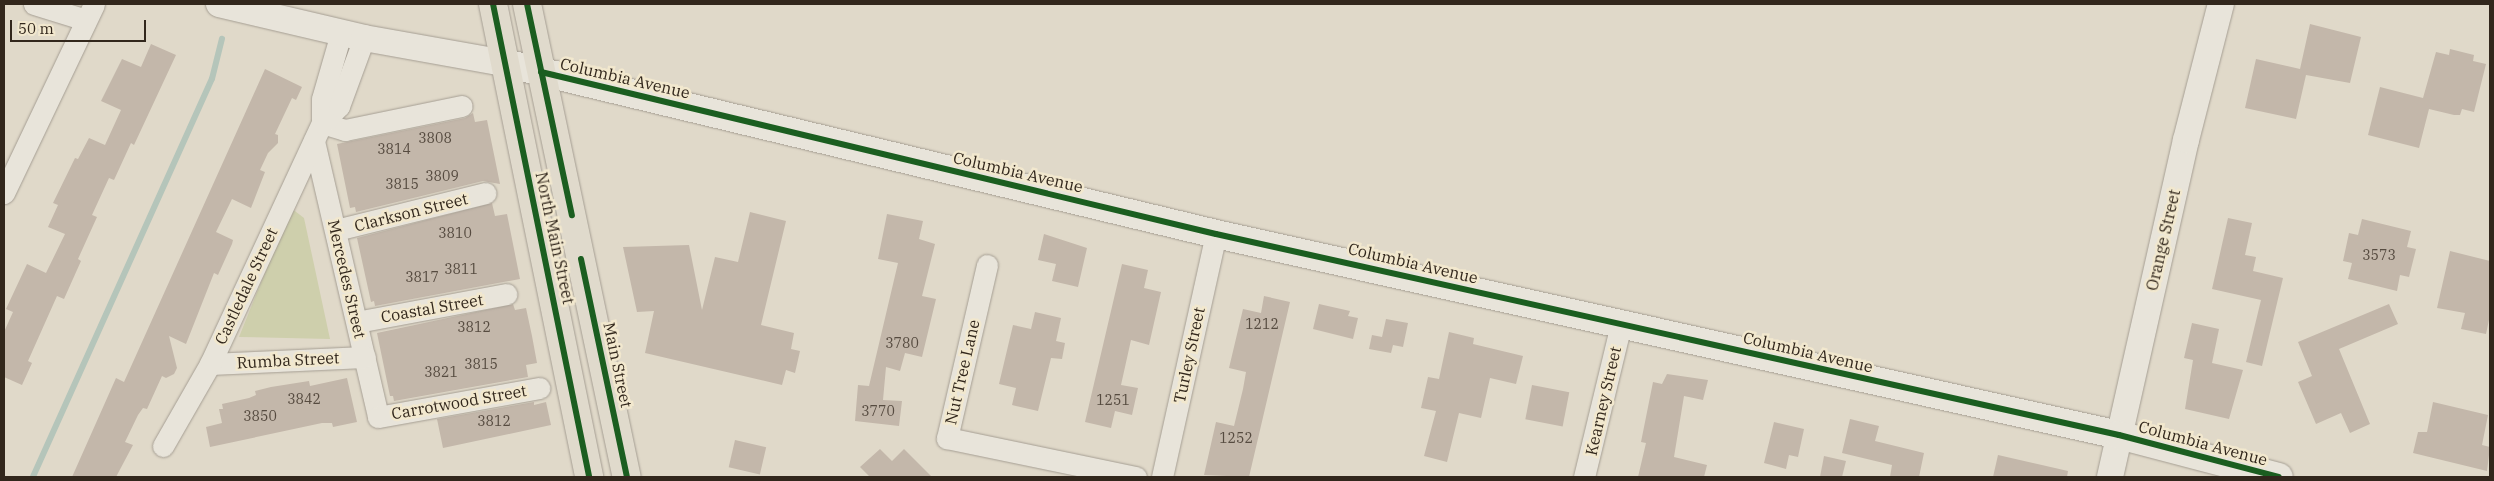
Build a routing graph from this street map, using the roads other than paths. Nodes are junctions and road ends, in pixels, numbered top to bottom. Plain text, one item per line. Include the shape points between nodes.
1 (34, 4) edge
2 (219, 4) edge
3 (493, 4) edge
4 (527, 4) edge
5 (2221, 4) edge
6 (90, 12) edge
7 (352, 36) junction
8 (505, 63) junction
9 (542, 72) junction
10 (462, 106) dead end
11 (318, 132) junction
12 (4, 192) edge
13 (486, 193) dead end
14 (336, 230) junction
15 (1216, 234) junction
16 (987, 264) dead end
17 (506, 294) dead end
18 (358, 322) junction
19 (1621, 324) junction
20 (365, 357) junction
21 (210, 364) junction
22 (539, 388) dead end
23 (378, 417) joint
24 (2119, 435) junction
25 (163, 446) dead end
26 (589, 477) edge
27 (627, 477) edge
28 (1136, 477) edge
29 (1162, 477) edge
30 (1584, 477) edge
31 (2110, 477) edge
32 (2279, 477) edge

1 - 6 street
2 - 7 street, Columbia Avenue
3 - 8 main road, North Main Street
4 - 9 main road, Main Street
5 - 24 street, Orange Street
6 - 12 street
7 - 8 street, Columbia Avenue
7 - 11 street, Castledale Street
8 - 9 main road, Columbia Avenue
8 - 26 main road, North Main Street
9 - 15 main road, Columbia Avenue
9 - 27 main road, Main Street
10 - 11 street via 346,130
11 - 14 street, Mercedes Street
11 - 21 street, Castledale Street
13 - 14 street, Clarkson Street
14 - 18 street, Mercedes Street
15 - 19 main road, Columbia Avenue
15 - 29 street, Turley Street
16 - 28 street, Nut Tree Lane via 947,438
17 - 18 street, Coastal Street
18 - 20 street, Mercedes Street
19 - 24 main road, Columbia Avenue
19 - 30 street, Kearney Street
20 - 21 street, Rumba Street
20 - 23 street, Mercedes Street
21 - 25 street, Castledale Street
22 - 23 street, Carrotwood Street
24 - 31 street, Orange Street
24 - 32 main road, Columbia Avenue

